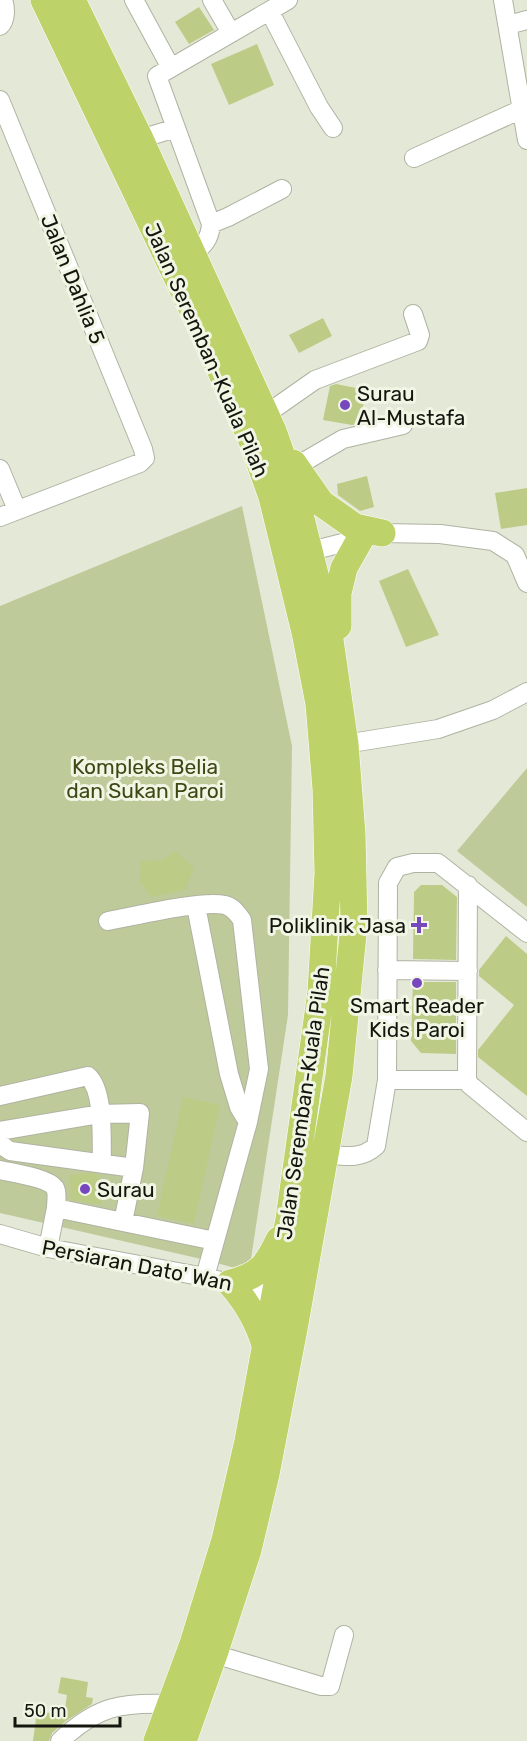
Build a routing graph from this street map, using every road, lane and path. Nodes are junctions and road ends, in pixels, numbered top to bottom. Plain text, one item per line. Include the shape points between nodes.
1 (44, 0) edge
2 (72, 0) edge
3 (134, 0) edge
4 (212, 0) edge
5 (288, 0) edge
6 (503, 0) edge
7 (4, 3) edge
8 (270, 12) junction
9 (527, 20) edge
10 (507, 25) junction
11 (0, 26) edge
12 (231, 33) junction
13 (164, 72) junction
14 (0, 100) edge
15 (522, 109) junction
16 (176, 128) junction
17 (333, 128) dead end
18 (140, 139) junction
19 (527, 140) edge
20 (414, 158) dead end
21 (282, 189) dead end
22 (211, 224) junction
23 (192, 255) junction
24 (217, 307) junction
25 (413, 314) dead end
26 (226, 383) junction
27 (269, 423) junction
28 (403, 425) dead end
29 (295, 467) junction
30 (0, 469) edge
31 (8, 514) edge
32 (372, 535) junction
33 (298, 554) junction
34 (521, 554) edge
35 (527, 583) edge
36 (527, 692) edge
37 (344, 736) junction
38 (468, 885) junction
39 (196, 906) junction
40 (108, 921) dead end
41 (527, 933) edge
42 (387, 970) junction
43 (468, 971) junction
44 (387, 1080) junction
45 (467, 1080) junction
46 (0, 1096) edge
47 (100, 1114) junction
48 (248, 1122) junction
49 (0, 1131) edge
50 (527, 1132) edge
51 (0, 1144) edge
52 (325, 1154) junction
53 (102, 1164) junction
54 (134, 1168) junction
55 (0, 1170) edge
56 (56, 1208) junction
57 (289, 1220) junction
58 (123, 1222) junction
59 (0, 1234) edge
60 (215, 1241) junction
61 (48, 1248) junction
62 (303, 1272) junction
63 (218, 1280) junction
64 (275, 1295) junction
65 (265, 1345) junction
66 (344, 1635) dead end
67 (214, 1654) junction
68 (170, 1704) junction
69 (60, 1741) edge
70 (157, 1741) edge
71 (183, 1741) edge

1 - 26 highway, Jalan Seremban-Kuala Pilah
2 - 18 highway, Jalan Seremban-Kuala Pilah
3 - 13 street
4 - 12 street
5 - 8 street
6 - 10 street
7 - 11 street
8 - 12 street
8 - 17 street
9 - 10 street
10 - 15 street
12 - 13 street
13 - 16 street
14 - 31 street, Jalan Dahlia 5 via 145,458
15 - 19 street
15 - 20 street
16 - 18 street
16 - 22 street
18 - 23 highway, Jalan Seremban-Kuala Pilah
21 - 22 street
22 - 23 street via 205,244
23 - 24 highway, Jalan Seremban-Kuala Pilah
24 - 26 highway via 214,324 235,376
24 - 27 highway, Jalan Seremban-Kuala Pilah
25 - 27 street via 420,335 418,341 315,380
26 - 33 highway, Jalan Seremban-Kuala Pilah
27 - 29 highway
27 - 33 highway, Jalan Seremban-Kuala Pilah via 294,491
28 - 29 street via 350,437
29 - 32 highway via 321,503
30 - 31 street
32 - 33 street
32 - 34 street via 440,534 493,541
32 - 37 highway via 344,568 338,593 337,647
33 - 37 highway, Jalan Seremban-Kuala Pilah via 328,626
33 - 57 highway, Jalan Seremban-Kuala Pilah via 305,632 319,704 328,873 321,992
34 - 35 street
36 - 37 street via 493,710 438,729
37 - 52 highway, Jalan Seremban-Kuala Pilah via 354,924 339,1076
38 - 41 street
38 - 42 street via 438,863 397,867 387,883
38 - 43 street
39 - 40 street
39 - 48 street via 229,1074
39 - 48 street via 225,905 242,920 259,1069
42 - 43 street
42 - 44 street
43 - 45 street
44 - 45 street
44 - 52 street via 376,1146 355,1157
45 - 50 street
46 - 47 street via 88,1076 94,1082
47 - 49 street
47 - 53 street
47 - 54 street via 140,1113
48 - 60 street
51 - 53 street via 10,1151
52 - 62 highway, Jalan Seremban-Kuala Pilah
53 - 54 street
54 - 58 street
55 - 56 street via 48,1182 55,1187
56 - 58 street
56 - 61 street
57 - 63 highway via 262,1269 243,1280
57 - 64 highway, Jalan Seremban-Kuala Pilah
58 - 60 street
59 - 61 street, Persiaran Dato' Wan
60 - 63 street
61 - 63 street, Persiaran Dato' Wan
62 - 64 highway via 287,1293
62 - 67 highway, Jalan Seremban-Kuala Pilah via 266,1474 248,1551
63 - 64 street, Persiaran Dato' Wan
63 - 65 highway via 245,1300
64 - 65 highway, Jalan Seremban-Kuala Pilah
65 - 68 highway, Jalan Seremban-Kuala Pilah via 225,1540
66 - 67 street via 330,1686
67 - 71 highway, Jalan Seremban-Kuala Pilah
68 - 69 street via 136,1702 101,1711
68 - 70 highway, Jalan Seremban-Kuala Pilah

